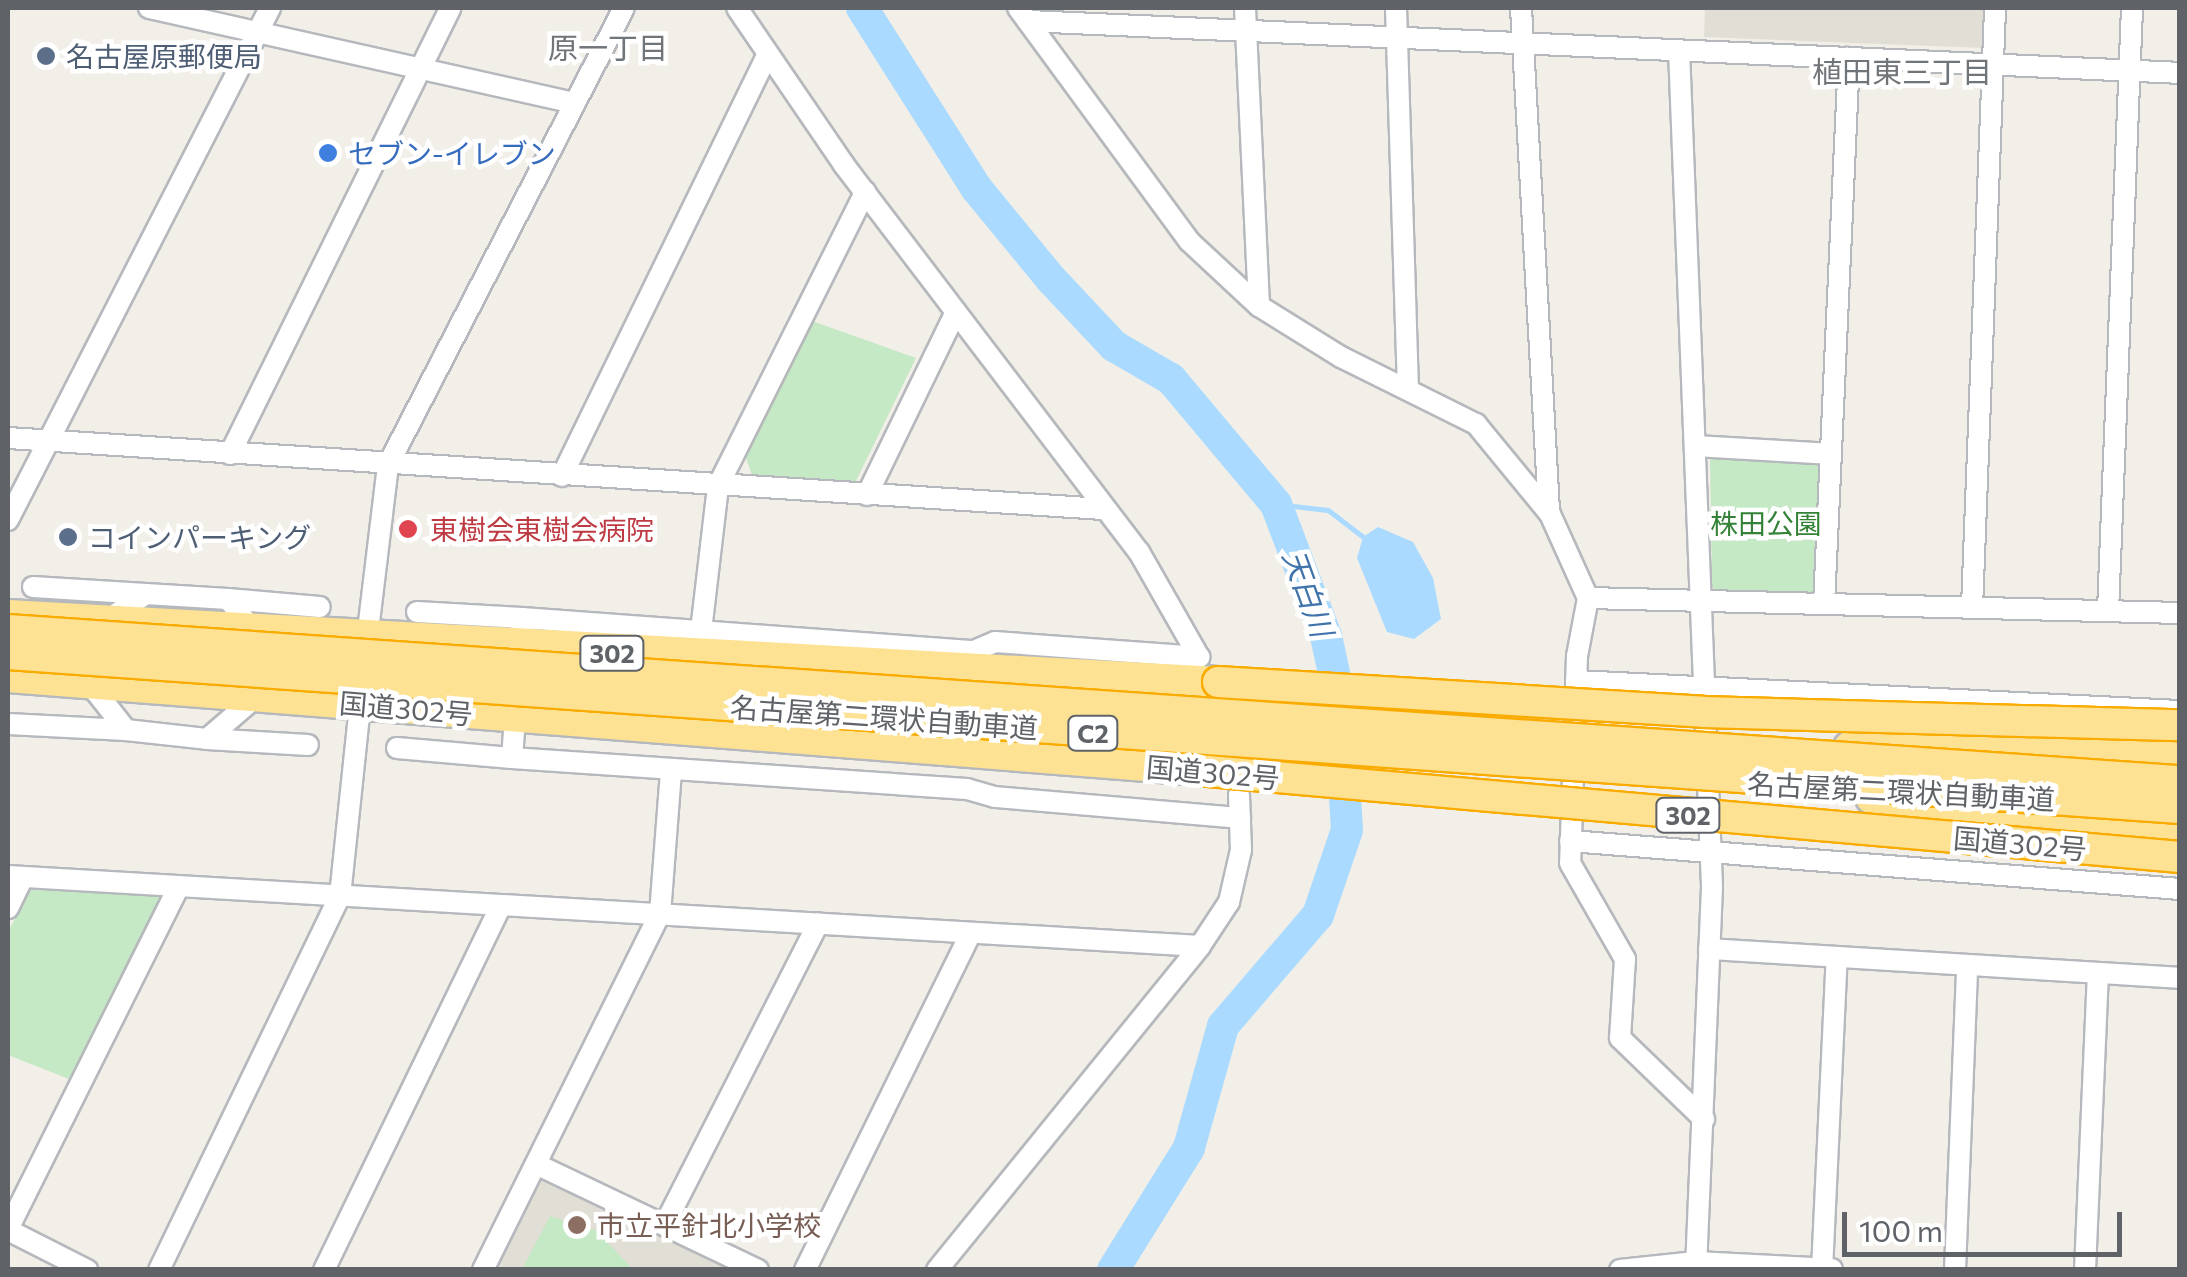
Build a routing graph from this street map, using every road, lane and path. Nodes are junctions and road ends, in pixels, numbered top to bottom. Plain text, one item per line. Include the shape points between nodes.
1 (149, 8) edge
2 (270, 8) edge
3 (450, 8) edge
4 (624, 8) edge
5 (737, 8) edge
6 (1245, 8) edge
7 (1396, 8) edge
8 (1520, 8) edge
9 (1995, 8) edge
10 (2132, 8) edge
11 (1023, 14) edge
12 (1148, 17) edge
13 (259, 31) junction
14 (1245, 31) junction
15 (1396, 38) junction
16 (1519, 43) junction
17 (1680, 50) junction
18 (766, 57) junction
19 (1849, 58) junction
20 (1991, 64) junction
21 (418, 70) junction
22 (2128, 71) junction
23 (2180, 73) edge
24 (574, 103) junction
25 (865, 192) junction
26 (1259, 306) junction
27 (956, 312) junction
28 (1408, 390) junction
29 (8, 438) edge
30 (47, 441) junction
31 (1697, 446) junction
32 (230, 454) junction
33 (1831, 454) junction
34 (388, 465) junction
35 (562, 476) junction
36 (718, 486) junction
37 (867, 495) junction
38 (1104, 508) junction
39 (1550, 514) junction
40 (8, 520) edge
41 (33, 588) dead end
42 (146, 594) junction
43 (1588, 598) junction
44 (228, 600) junction
45 (1698, 604) junction
46 (1824, 604) junction
47 (320, 606) dead end
48 (1972, 608) junction
49 (417, 612) dead end
50 (2108, 612) junction
51 (2180, 613) edge
52 (8, 616) edge
53 (106, 621) junction
54 (252, 629) junction
55 (8, 630) edge
56 (701, 631) junction
57 (521, 632) junction
58 (368, 636) junction
59 (8, 654) edge
60 (8, 677) edge
61 (1576, 681) junction
62 (89, 683) junction
63 (1700, 685) junction
64 (257, 696) junction
65 (360, 703) junction
66 (2180, 711) edge
67 (514, 718) junction
68 (8, 724) edge
69 (2180, 725) edge
70 (126, 730) junction
71 (207, 740) junction
72 (308, 746) dead end
73 (397, 748) dead end
74 (1736, 750) junction
75 (2180, 754) edge
76 (512, 758) junction
77 (671, 770) junction
78 (2180, 782) edge
79 (1239, 795) dead end
80 (1240, 818) junction
81 (2178, 832) edge
82 (1570, 841) junction
83 (1710, 851) junction
84 (15, 876) edge
85 (178, 888) junction
86 (2180, 890) edge
87 (340, 896) junction
88 (500, 907) junction
89 (8, 908) edge
90 (660, 914) junction
91 (818, 924) junction
92 (970, 934) junction
93 (1200, 946) junction
94 (1710, 949) junction
95 (1836, 957) junction
96 (1966, 965) junction
97 (2098, 973) junction
98 (2180, 978) edge
99 (1704, 1119) junction
100 (536, 1164) junction
101 (666, 1222) junction
102 (8, 1229) edge
103 (1696, 1266) edge
104 (1822, 1269) edge
105 (87, 1270) edge
106 (159, 1270) edge
107 (324, 1270) edge
108 (483, 1270) edge
109 (758, 1270) edge
110 (804, 1270) edge
111 (938, 1270) edge
112 (1620, 1270) edge
113 (1834, 1270) edge
114 (1954, 1270) edge
115 (2085, 1270) edge

1 - 13 street
2 - 13 street
3 - 21 street
4 - 24 street
5 - 18 street
6 - 14 street
7 - 15 street
8 - 16 street
9 - 20 street
10 - 22 street
11 - 12 street
11 - 26 street via 1189,240
12 - 14 street
13 - 21 street
13 - 30 street
14 - 15 street
14 - 26 street
15 - 16 street
15 - 28 street
16 - 17 street
16 - 39 street
17 - 19 street
17 - 31 street
18 - 25 street
18 - 35 street
19 - 20 street
19 - 33 street
20 - 22 street
20 - 48 street
21 - 24 street
21 - 32 street
22 - 23 street
22 - 50 street
24 - 34 street
25 - 27 street
25 - 36 street
26 - 28 street
27 - 37 street
27 - 38 street
28 - 39 street via 1476,424
29 - 30 street
30 - 32 street
30 - 40 street
31 - 33 street
31 - 45 street
32 - 34 street
33 - 46 street
34 - 35 street
34 - 58 street
35 - 36 street
36 - 37 street
36 - 56 street
37 - 38 street
38 - 56 street via 1139,552 1199,657 995,642 974,651
39 - 43 street
41 - 42 street
42 - 44 street
42 - 53 street
43 - 45 street
43 - 61 street
44 - 47 street
44 - 54 street
45 - 46 street
45 - 63 street
46 - 48 street
48 - 50 street
49 - 57 street
50 - 51 street
52 - 53 highway, 302
53 - 54 highway, 302
54 - 58 highway, 302
55 - 74 highway, 名古屋第二環状自動車道 / C2, bridge
56 - 57 street
57 - 58 highway, 302
57 - 69 highway, 302, bridge via 1703,712
58 - 65 street
59 - 81 highway, 名古屋第二環状自動車道 / C2, bridge via 1758,783
60 - 62 highway, 国道302号 / 302
61 - 63 street
61 - 82 street
62 - 64 highway, 国道302号 / 302
62 - 70 street
63 - 66 street
63 - 83 street
64 - 65 highway, 国道302号 / 302
64 - 71 street
65 - 67 highway, 国道302号 / 302
65 - 87 street
67 - 76 street
67 - 81 highway, 国道302号 / 302, bridge via 1197,770
68 - 70 street
70 - 71 street
71 - 72 street
73 - 76 street
74 - 75 highway, bridge via 1914,745
74 - 78 highway, 名古屋第二環状自動車道 / C2, bridge
76 - 77 street
77 - 80 street via 967,789
77 - 90 street
79 - 80 street
80 - 93 street via 1228,902
82 - 83 street
82 - 99 street via 1570,862 1624,959 1620,1038
83 - 86 street
83 - 94 street
84 - 85 street
84 - 89 street
85 - 87 street
85 - 102 street
87 - 88 street
87 - 106 street
88 - 90 street
88 - 107 street
90 - 91 street
90 - 100 street
91 - 92 street
91 - 101 street
92 - 93 street
92 - 110 street
93 - 111 street
94 - 95 street
94 - 99 street
95 - 96 street
95 - 104 street
96 - 97 street
96 - 114 street
97 - 98 street
97 - 115 street
99 - 103 street
100 - 101 street
100 - 108 street
101 - 109 street
102 - 105 street
103 - 104 street
103 - 112 street
104 - 113 street

